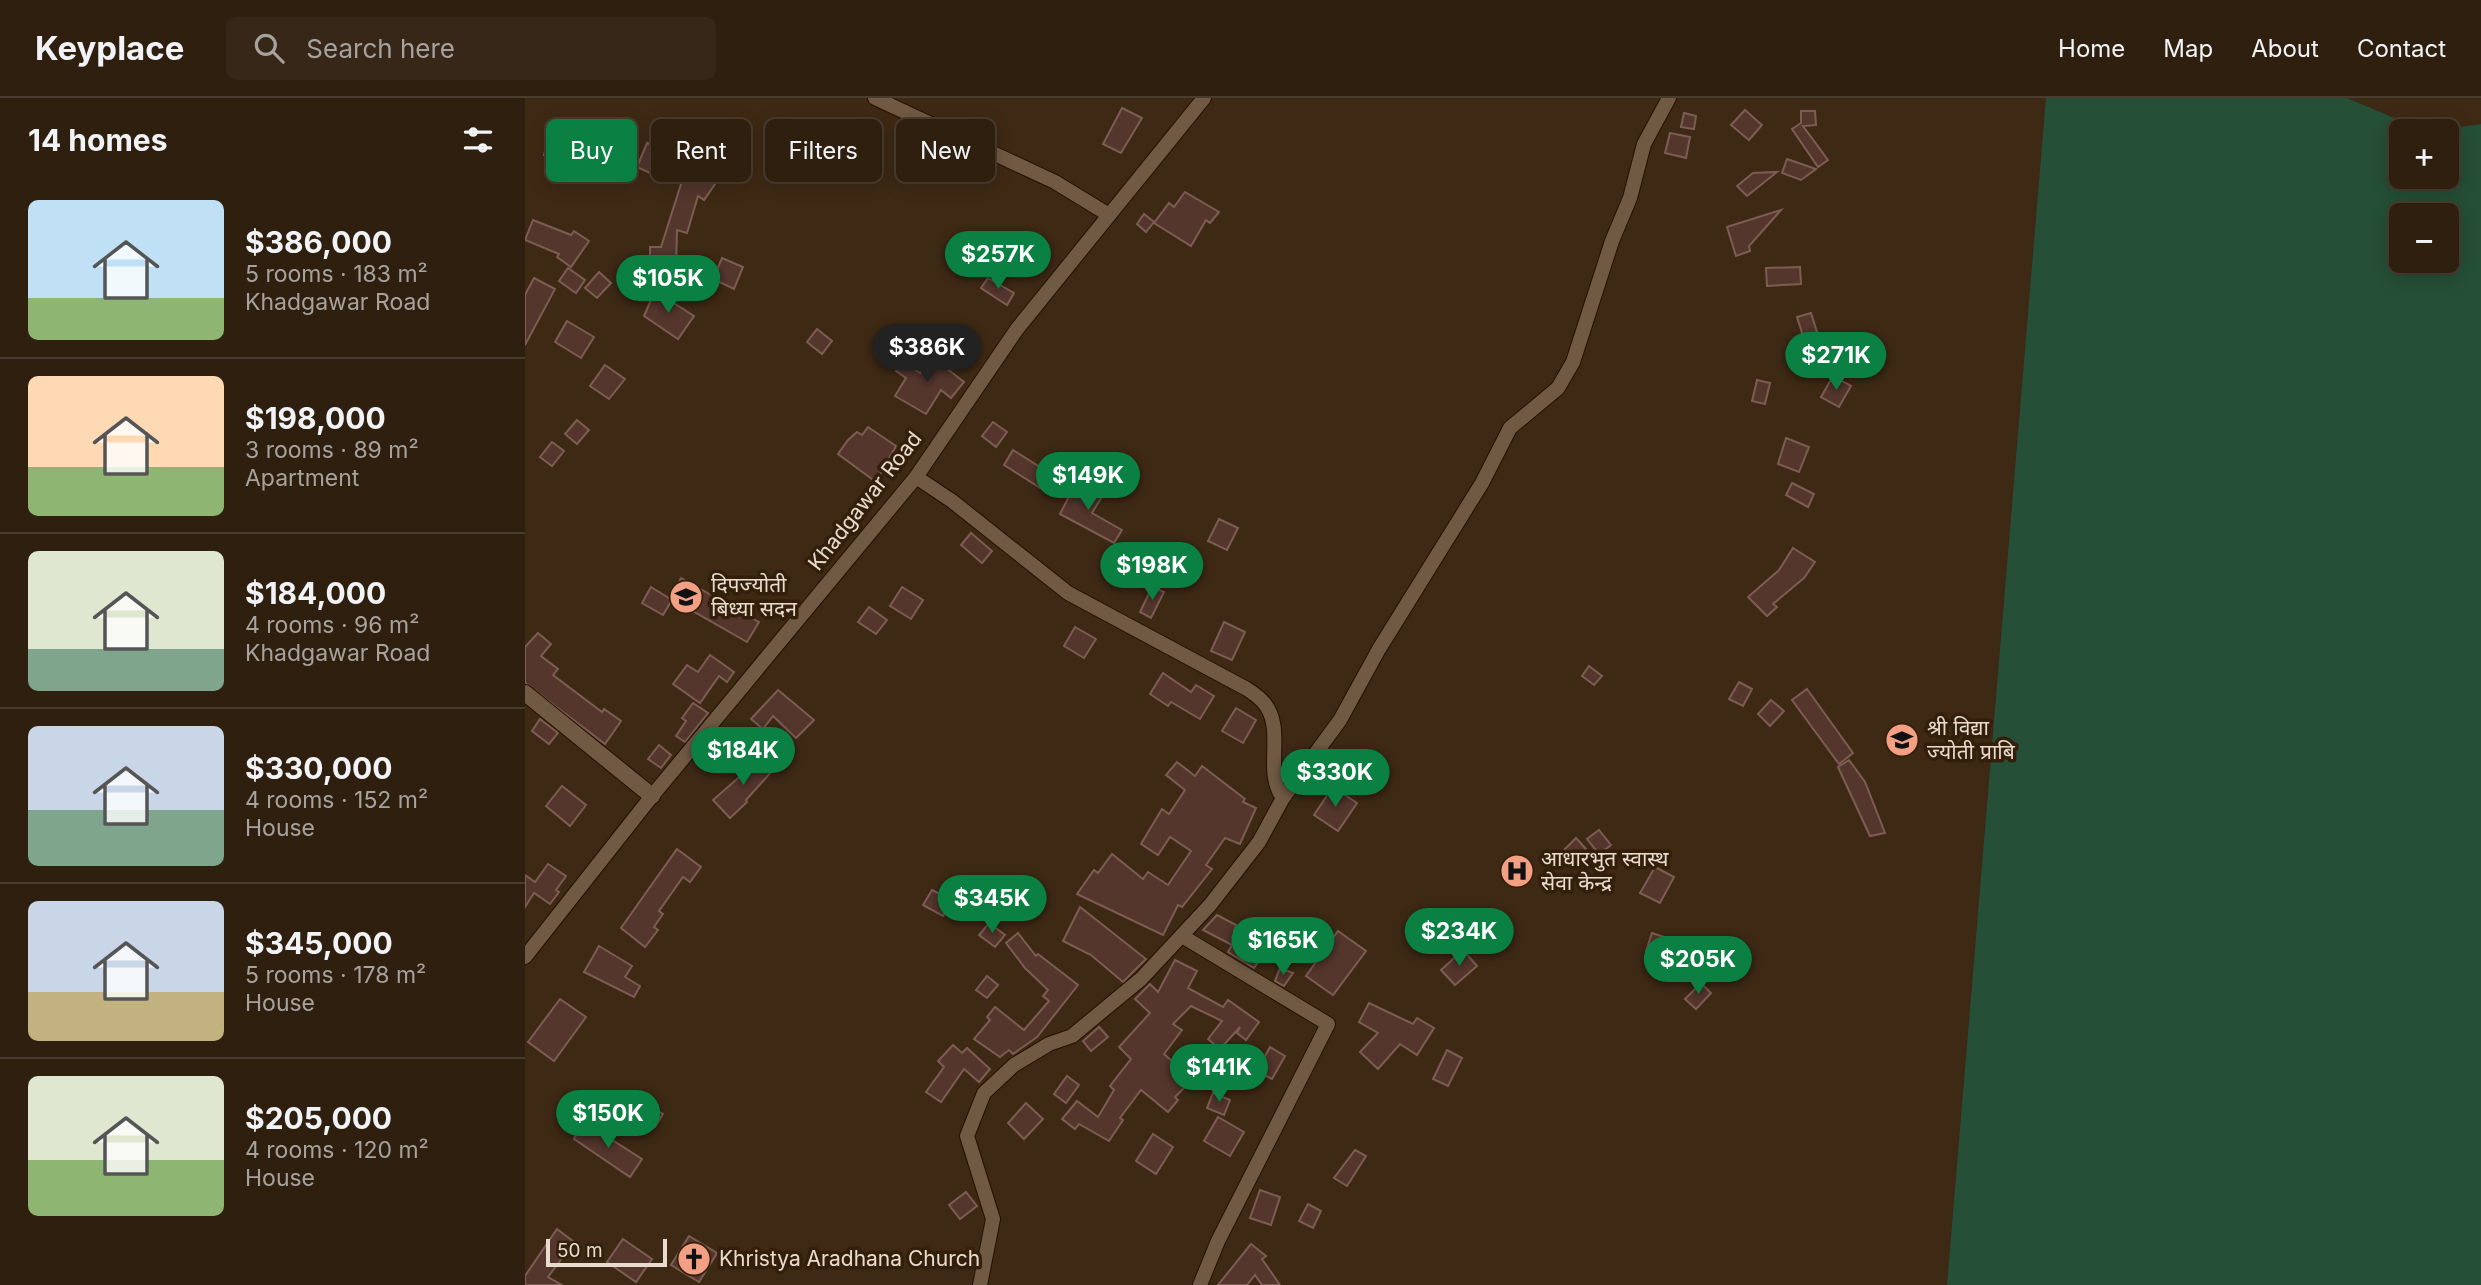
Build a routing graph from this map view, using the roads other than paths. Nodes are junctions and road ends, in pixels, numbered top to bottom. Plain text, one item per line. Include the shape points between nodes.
1 (874, 98) edge
2 (1204, 98) edge
3 (1669, 98) edge
4 (1109, 215) junction
5 (916, 477) junction
6 (525, 693) edge
7 (652, 796) junction
8 (1283, 798) junction
9 (1182, 936) junction
10 (525, 957) edge
11 (979, 1285) edge
12 (1200, 1285) edge

1 - 4 street via 1055,182
2 - 4 street, Khadgawar Road
3 - 8 street via 1644,144 1573,362 1558,388 1510,428 1340,720
4 - 5 street, Khadgawar Road via 1017,329
5 - 7 street, Khadgawar Road
5 - 8 street via 1068,593 1256,696 1272,718 1274,771
6 - 7 street
7 - 10 street, Khadgawar Road
8 - 9 street via 1259,842
9 - 11 street via 1141,979 1072,1036 1014,1065 984,1093 967,1136 993,1219
9 - 12 street via 1328,1024

